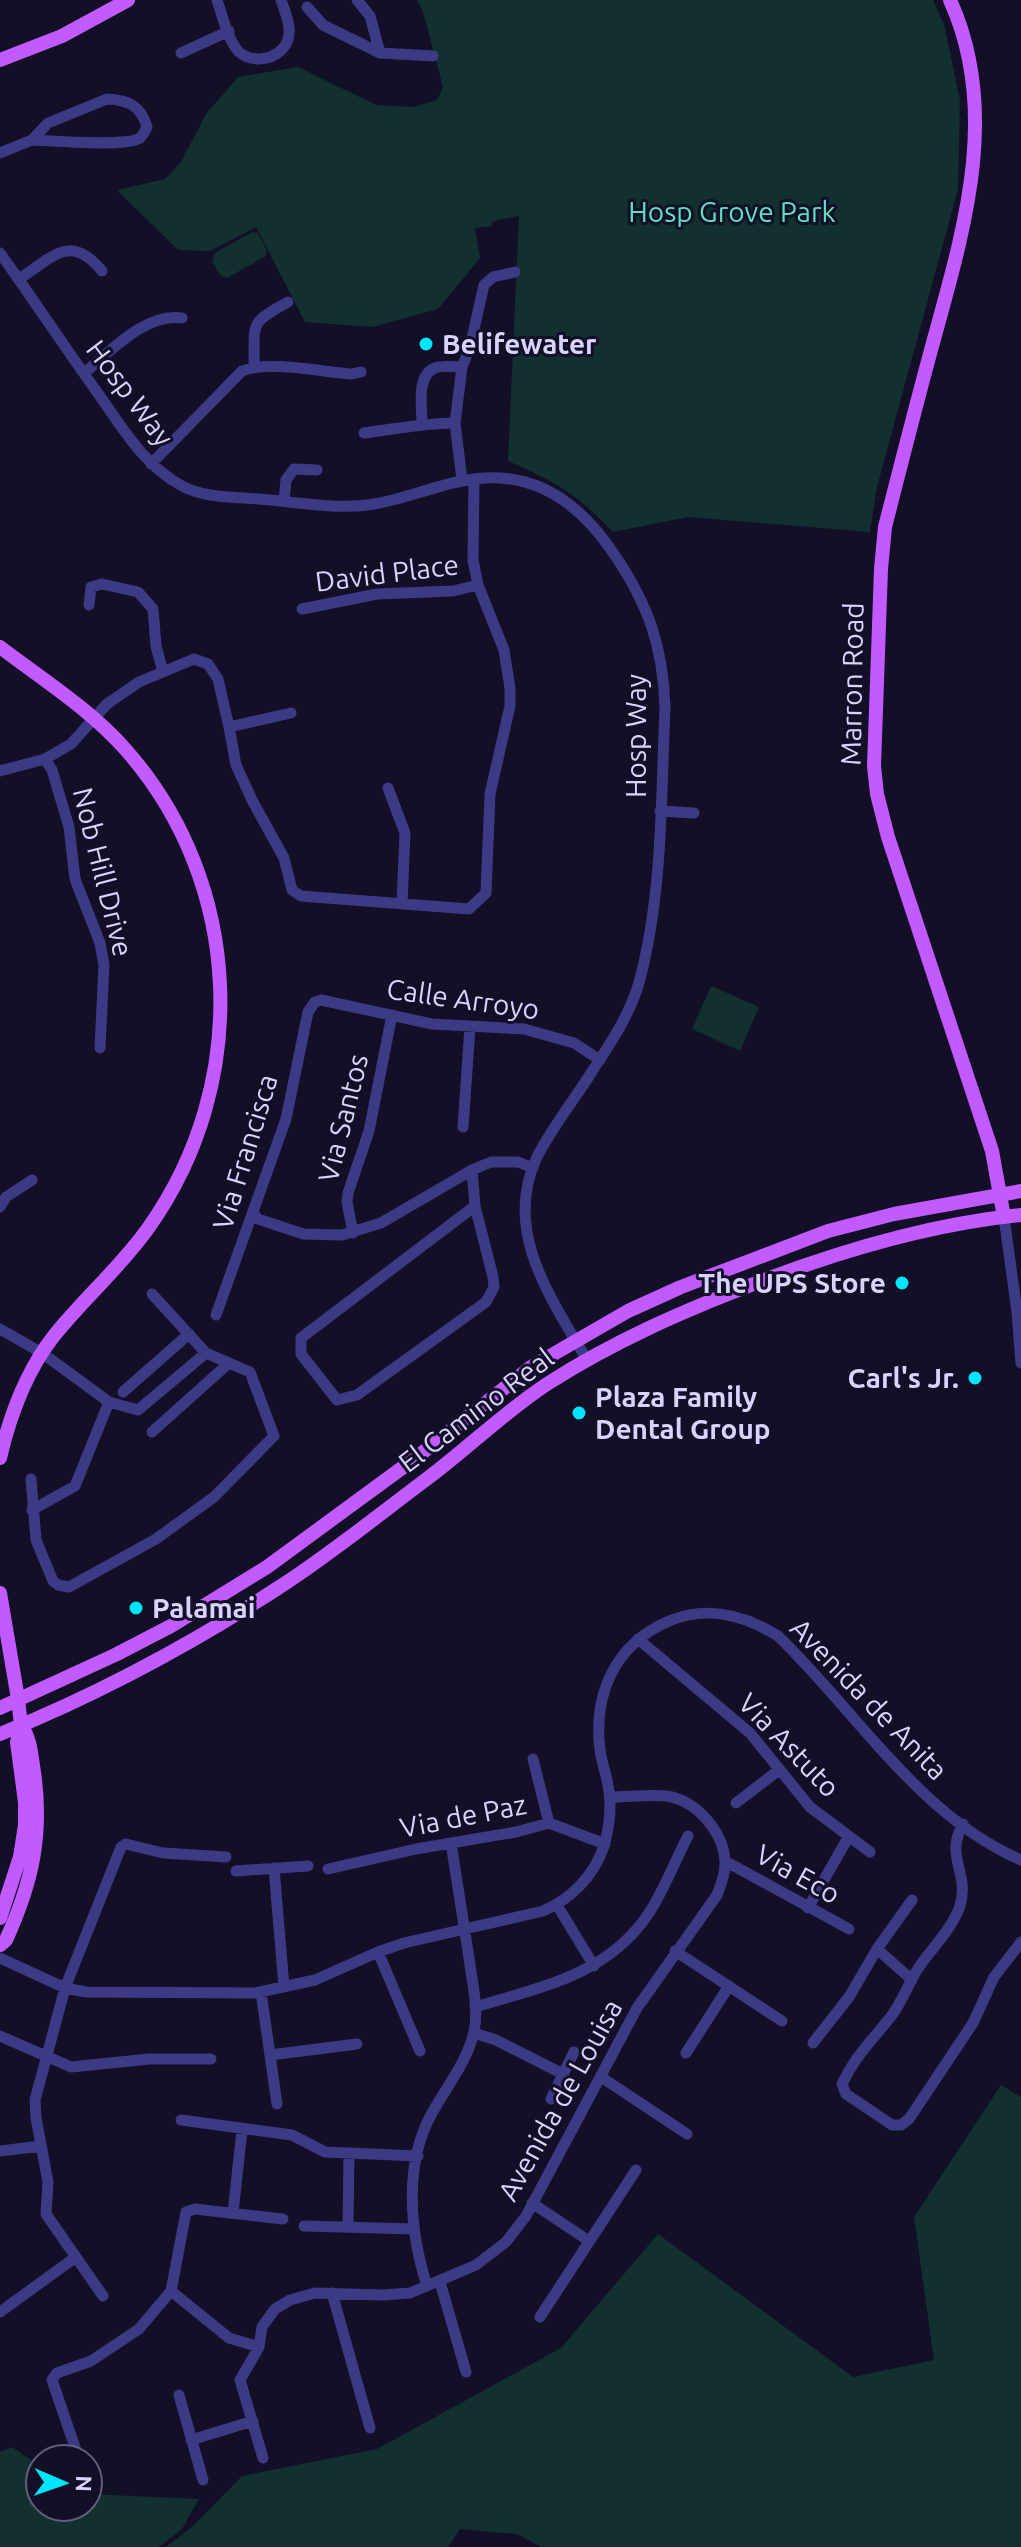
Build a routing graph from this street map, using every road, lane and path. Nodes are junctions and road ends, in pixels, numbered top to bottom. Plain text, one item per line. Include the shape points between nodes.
1 (128, 0) edge
2 (217, 0) edge
3 (357, 0) edge
4 (950, 0) edge
5 (309, 3) edge
6 (282, 4) edge
7 (229, 31) junction
8 (181, 53) dead end
9 (380, 53) junction
10 (433, 56) dead end
11 (0, 60) edge
12 (32, 140) junction
13 (0, 153) edge
14 (0, 253) edge
15 (102, 271) dead end
16 (515, 272) dead end
17 (19, 279) junction
18 (288, 302) dead end
19 (182, 318) dead end
20 (254, 366) junction
21 (462, 367) junction
22 (361, 372) dead end
23 (84, 373) junction
24 (422, 423) junction
25 (455, 423) junction
26 (364, 433) dead end
27 (151, 464) junction
28 (317, 470) dead end
29 (468, 480) junction
30 (284, 501) junction
31 (478, 585) junction
32 (89, 605) dead end
33 (302, 609) dead end
34 (0, 647) edge
35 (163, 672) junction
36 (291, 713) dead end
37 (93, 719) junction
38 (229, 727) junction
39 (45, 759) junction
40 (0, 771) edge
41 (388, 788) dead end
42 (660, 811) junction
43 (694, 813) dead end
44 (402, 903) junction
45 (315, 1002) joint
46 (392, 1015) junction
47 (470, 1027) junction
48 (100, 1048) dead end
49 (600, 1060) junction
50 (463, 1127) dead end
51 (533, 1168) junction
52 (472, 1170) junction
53 (32, 1180) dead end
54 (1021, 1191) edge
55 (1000, 1194) junction
56 (475, 1206) junction
57 (0, 1207) edge
58 (254, 1214) junction
59 (1021, 1215) edge
60 (1004, 1217) junction
61 (353, 1233) junction
62 (152, 1294) dead end
63 (216, 1315) dead end
64 (0, 1329) edge
65 (189, 1334) junction
66 (575, 1340) junction
67 (42, 1353) junction
68 (206, 1353) junction
69 (587, 1360) junction
70 (229, 1363) junction
71 (1021, 1363) edge
72 (123, 1392) dead end
73 (109, 1402) junction
74 (152, 1432) dead end
75 (0, 1458) edge
76 (31, 1479) dead end
77 (32, 1510) junction
78 (0, 1593) edge
79 (638, 1639) junction
80 (18, 1699) junction
81 (0, 1708) edge
82 (21, 1725) junction
83 (0, 1734) edge
84 (533, 1759) dead end
85 (779, 1770) junction
86 (610, 1797) junction
87 (736, 1803) dead end
88 (549, 1823) junction
89 (963, 1824) junction
90 (688, 1836) dead end
91 (849, 1836) junction
92 (451, 1843) junction
93 (605, 1844) junction
94 (870, 1852) dead end
95 (226, 1857) dead end
96 (1021, 1860) edge
97 (725, 1861) junction
98 (308, 1866) dead end
99 (274, 1868) junction
100 (328, 1869) dead end
101 (236, 1871) dead end
102 (912, 1900) dead end
103 (557, 1905) junction
104 (808, 1908) junction
105 (0, 1918) edge
106 (849, 1929) dead end
107 (465, 1930) junction
108 (1021, 1942) edge
109 (0, 1945) edge
110 (877, 1949) junction
111 (675, 1951) junction
112 (378, 1952) junction
113 (0, 1958) edge
114 (594, 1966) junction
115 (912, 1980) junction
116 (729, 1986) junction
117 (284, 1987) junction
118 (65, 1988) junction
119 (261, 1992) junction
120 (475, 2007) junction
121 (782, 2021) dead end
122 (474, 2033) junction
123 (0, 2036) edge
124 (813, 2043) dead end
125 (357, 2044) dead end
126 (420, 2051) dead end
127 (574, 2052) dead end
128 (686, 2053) dead end
129 (270, 2055) junction
130 (46, 2056) junction
131 (211, 2059) dead end
132 (563, 2074) junction
133 (601, 2077) junction
134 (551, 2099) dead end
135 (277, 2104) dead end
136 (181, 2120) dead end
137 (242, 2130) junction
138 (687, 2134) dead end
139 (41, 2146) junction
140 (0, 2151) edge
141 (349, 2153) junction
142 (418, 2156) junction
143 (636, 2170) dead end
144 (532, 2203) junction
145 (233, 2213) junction
146 (283, 2219) dead end
147 (304, 2226) dead end
148 (348, 2227) junction
149 (413, 2229) junction
150 (589, 2241) junction
151 (76, 2257) junction
152 (440, 2282) junction
153 (427, 2286) junction
154 (171, 2291) junction
155 (332, 2293) junction
156 (103, 2296) dead end
157 (0, 2312) edge
158 (540, 2317) dead end
159 (259, 2347) junction
160 (466, 2372) dead end
161 (179, 2395) dead end
162 (253, 2421) junction
163 (370, 2428) dead end
164 (191, 2440) junction
165 (74, 2443) edge
166 (263, 2458) dead end
167 (203, 2480) dead end

1 - 11 main road via 62,36
2 - 7 street
3 - 9 street via 370,16
4 - 55 main road, Marron Road via 973,83 974,170 965,223 885,527 874,766 888,837 992,1151
5 - 6 street
5 - 9 street via 323,25
6 - 7 street via 289,25 287,43 273,57 245,56 235,48
7 - 8 street
9 - 10 street
12 - 12 street via 135,140 147,127 142,112 130,103 107,99 48,123
12 - 13 street
14 - 17 street, Hosp Way
15 - 17 street via 88,255 63,250
16 - 21 street via 484,285
17 - 23 street, Hosp Way
18 - 20 street via 255,325
19 - 23 street via 148,323
20 - 22 street
20 - 27 street via 242,371
21 - 24 street via 436,367 425,375
21 - 25 street
23 - 27 street, Hosp Way
24 - 25 street
24 - 26 street
25 - 29 street
27 - 30 street, Hosp Way via 196,491
28 - 30 street via 294,469 286,480
29 - 30 street, Hosp Way via 366,505
29 - 31 street
29 - 42 street, Hosp Way via 535,484 565,500 596,528 636,587 654,629 664,675
31 - 33 street, David Place via 377,594
31 - 44 street via 504,650 510,688 490,794 486,893 469,909
32 - 35 street via 91,587 102,584 138,592 153,609
34 - 37 main road
35 - 37 street via 139,682
35 - 38 street via 194,659 208,664 218,679
36 - 38 street
37 - 39 street via 71,744
37 - 67 main road via 147,777 196,866 218,949 220,1037 208,1104 179,1176 141,1237
38 - 44 street via 236,765 284,858 292,890 301,896
39 - 40 street
39 - 48 street, Nob Hill Drive via 69,827 75,879 100,943
41 - 44 street via 405,833
42 - 43 street
42 - 49 street, Hosp Way via 654,897 640,980
45 - 46 street, Calle Arroyo
45 - 58 street, Via Francisca via 308,1012 286,1119
46 - 47 street, Calle Arroyo
46 - 61 street, Via Santos via 369,1131 348,1193
47 - 49 street, Calle Arroyo via 524,1029 574,1043
47 - 50 street
49 - 51 street, Hosp Way
51 - 52 street via 491,1162
51 - 66 street, Hosp Way via 525,1214 530,1253
52 - 56 street
52 - 61 street via 381,1223
53 - 57 street
54 - 55 main road, El Camino Real
55 - 60 main road, Marron Road
55 - 66 main road, El Camino Real via 828,1231 681,1287
56 - 56 street via 301,1338 301,1354 337,1400 357,1395 486,1302 493,1277
58 - 61 street via 303,1234
58 - 63 street, Via Francisca
59 - 60 main road, El Camino Real
60 - 69 main road, El Camino Real via 835,1253 690,1308
60 - 71 street, Marron Road
62 - 65 street
64 - 67 street
65 - 68 street
65 - 72 street
66 - 69 street, Hosp Way
66 - 80 main road, El Camino Real via 531,1367 267,1567 171,1626
67 - 73 street
67 - 75 main road via 16,1405
68 - 70 street
68 - 73 street via 138,1410
69 - 82 main road, El Camino Real via 544,1386 280,1587 175,1650
70 - 74 street
70 - 77 street via 250,1372 274,1436 214,1497 156,1539 69,1587 53,1581 36,1540
73 - 77 street via 75,1486
76 - 77 street
78 - 80 main road
79 - 85 street, Via Astuto via 750,1733
79 - 86 street, Avenida de Anita via 613,1669 598,1722
79 - 89 street, Avenida de Anita via 694,1614 731,1614 764,1627 787,1645 907,1776
80 - 81 main road, El Camino Real
80 - 82 main road
82 - 83 main road, El Camino Real
82 - 105 main road via 17,1742 25,1825 15,1878
82 - 109 main road via 28,1736 39,1828 27,1890
84 - 88 street
85 - 87 street
85 - 91 street, Via Astuto via 810,1807
86 - 93 street, Avenida de Anita
86 - 97 street via 669,1796 694,1808 717,1834
88 - 92 street, Via de Paz
88 - 93 street, Via de Paz
89 - 96 street, Avenida de Anita
89 - 115 street via 954,1838 963,1882 959,1908
90 - 114 street via 649,1914
91 - 94 street, Via Astuto
91 - 104 street
92 - 100 street, Via de Paz
92 - 107 street
93 - 103 street, Avenida de Anita via 583,1884
95 - 118 street via 163,1853 126,1844 119,1849
97 - 104 street, Via Eco
97 - 111 street, Avenida de Louisa via 717,1895
98 - 99 street
99 - 101 street
99 - 117 street
102 - 110 street
103 - 107 street, Avenida de Anita
103 - 114 street
104 - 106 street, Via Eco
107 - 112 street, Avenida de Anita
107 - 120 street
108 - 115 street via 994,1977 973,2023 909,2119 892,2125 846,2094 842,2084 854,2059 893,2014
110 - 115 street
110 - 124 street
111 - 116 street
111 - 133 street, Avenida de Louisa
112 - 117 street, Avenida de Anita via 315,1980
112 - 126 street
113 - 118 street, Avenida de Anita
114 - 120 street
116 - 121 street
116 - 128 street
117 - 119 street, Avenida de Anita
118 - 119 street, Avenida de Anita
118 - 130 street
119 - 129 street
120 - 122 street
122 - 132 street
122 - 142 street via 430,2116
123 - 130 street
125 - 129 street
127 - 132 street
129 - 135 street
130 - 131 street via 71,2067
130 - 139 street via 35,2100
132 - 134 street
133 - 138 street
133 - 144 street, Avenida de Louisa
136 - 137 street
137 - 141 street via 292,2135 325,2152
137 - 145 street
139 - 140 street
139 - 151 street via 48,2182 46,2214
141 - 142 street
141 - 148 street
142 - 149 street
143 - 150 street
144 - 150 street
144 - 152 street, Avenida de Louisa via 495,2252
145 - 146 street
145 - 154 street via 195,2209 184,2215
147 - 148 street
148 - 149 street
149 - 153 street
150 - 158 street
151 - 156 street
151 - 157 street
152 - 153 street, Avenida de Louisa
152 - 160 street
153 - 155 street, Avenida de Louisa via 397,2294
154 - 159 street via 229,2338
154 - 165 street via 139,2329 52,2380
155 - 159 street, Avenida de Louisa via 290,2300 275,2309 262,2327
155 - 163 street
159 - 162 street via 240,2380
161 - 164 street
162 - 164 street
162 - 166 street
164 - 167 street

